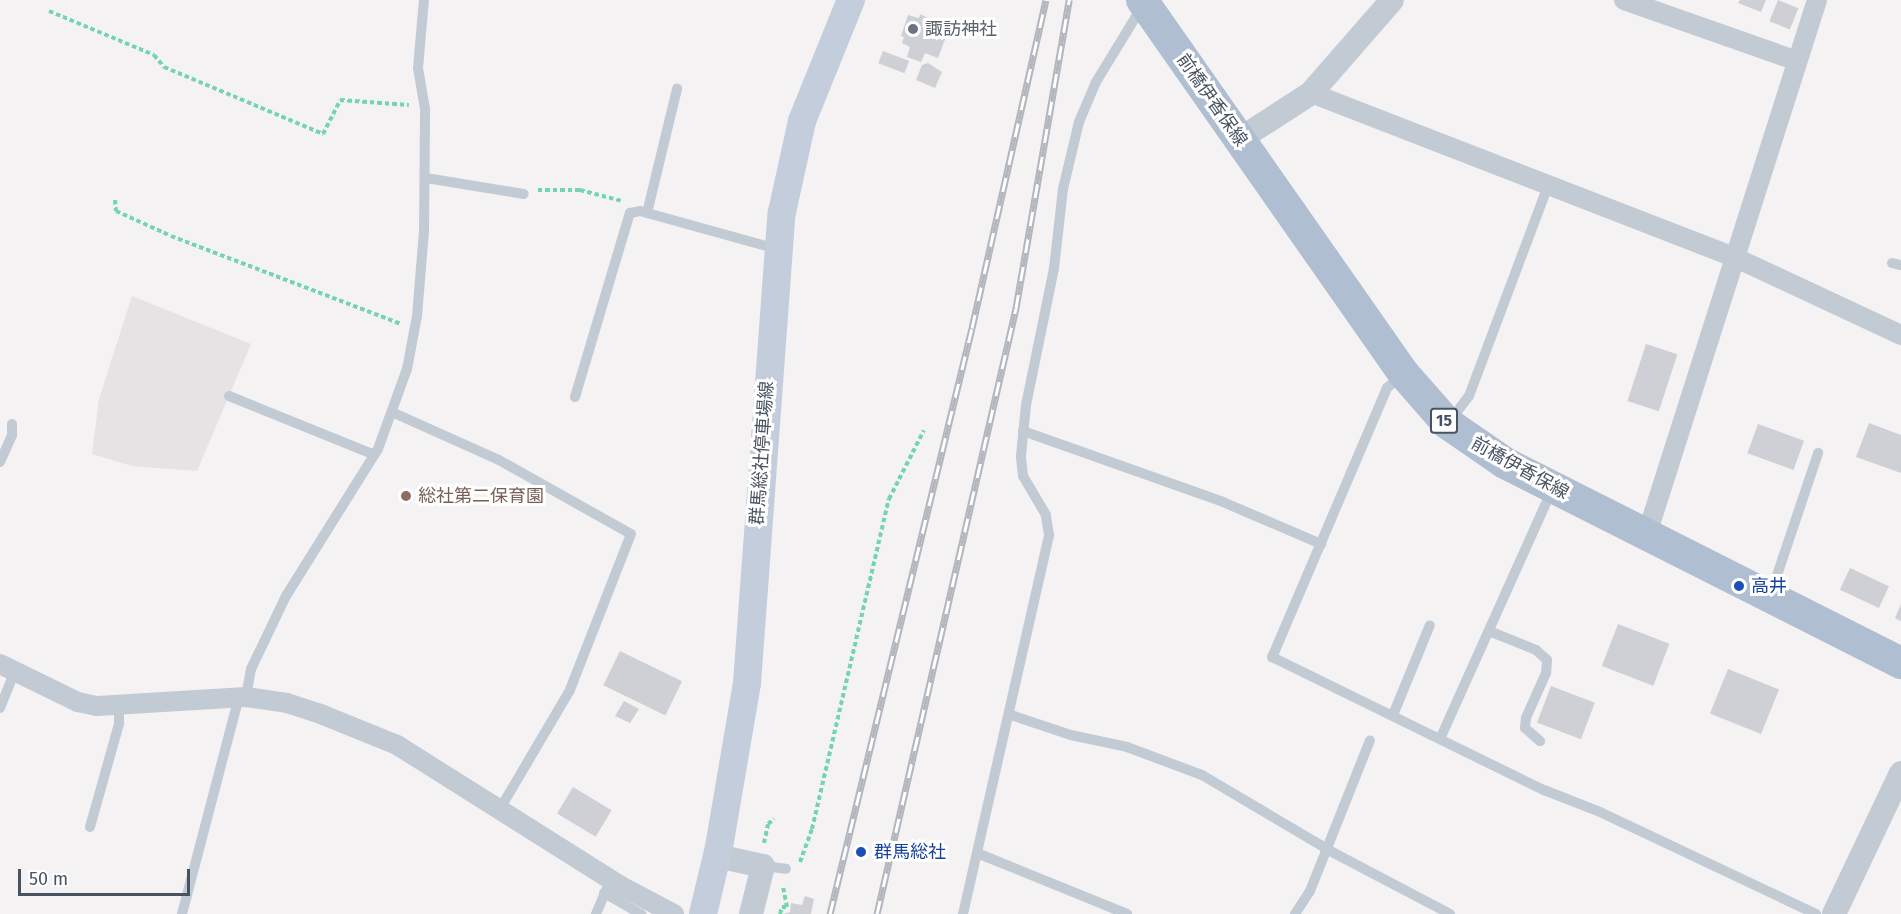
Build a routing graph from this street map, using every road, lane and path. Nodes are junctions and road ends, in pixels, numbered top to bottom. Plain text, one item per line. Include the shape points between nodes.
1 (424, 0) edge
2 (851, 0) edge
3 (1392, 0) edge
4 (1624, 0) edge
5 (1817, 0) edge
6 (1145, 4) edge
7 (49, 11) dead end
8 (1797, 61) junction
9 (677, 90) dead end
10 (1311, 93) junction
11 (424, 106) junction
12 (1240, 139) junction
13 (426, 178) junction
14 (1548, 186) junction
15 (524, 194) joint
16 (115, 200) dead end
17 (634, 210) junction
18 (647, 213) junction
19 (777, 249) junction
20 (1736, 258) junction
21 (415, 329) junction
22 (1901, 335) edge
23 (1404, 374) junction
24 (229, 396) dead end
25 (575, 397) dead end
26 (394, 413) junction
27 (1447, 423) junction
28 (12, 424) dead end
29 (924, 430) dead end
30 (1023, 431) junction
31 (1818, 453) dead end
32 (375, 455) junction
33 (0, 462) edge
34 (1553, 487) junction
35 (1647, 534) junction
36 (1321, 544) junction
37 (1770, 596) junction
38 (1430, 625) dead end
39 (1489, 631) junction
40 (1901, 663) edge
41 (7, 667) edge
42 (241, 697) junction
43 (119, 706) junction
44 (0, 708) edge
45 (1011, 715) junction
46 (1393, 715) junction
47 (1440, 739) junction
48 (1370, 740) dead end
49 (1540, 741) dead end
50 (1901, 773) edge
51 (500, 809) junction
52 (90, 827) dead end
53 (1326, 847) junction
54 (977, 853) junction
55 (717, 856) junction
56 (775, 868) junction
57 (608, 887) junction
58 (182, 914) edge
59 (596, 914) edge
60 (641, 914) edge
61 (674, 914) edge
62 (703, 914) edge
63 (751, 914) edge
64 (963, 914) edge
65 (1127, 914) edge
66 (1295, 914) edge
67 (1450, 914) edge
68 (1816, 914) edge
69 (1834, 914) edge

1 - 11 lane via 418,68
2 - 19 main road, 群馬総社停車場線 via 802,121 785,192
3 - 10 street
4 - 8 street
5 - 8 street
6 - 12 main road, 前橋伊香保線 / 15
6 - 30 lane via 1104,66 1079,122 1063,189 1054,268
7 - 11 path via 154,55 164,67 323,134 340,100
8 - 20 street
9 - 18 lane
10 - 12 street
10 - 14 street
11 - 13 lane
12 - 23 main road, 前橋伊香保線 / 15
13 - 15 lane
13 - 21 lane
14 - 20 street
14 - 27 lane via 1469,396
15 - 17 path via 530,189 580,190 632,204
16 - 21 path via 116,211 171,236
17 - 18 lane
17 - 25 lane via 627,219
18 - 19 lane
19 - 55 main road, 群馬総社停車場線 via 747,683
20 - 22 street
20 - 35 street
21 - 26 lane
23 - 27 main road, 前橋伊香保線 / 15
23 - 36 lane via 1387,388
24 - 32 lane
26 - 32 lane
26 - 51 lane via 499,460 631,534 570,690
27 - 34 main road, 前橋伊香保線 / 15 via 1485,452
28 - 33 lane via 12,435
29 - 56 path via 889,499 812,829 802,858
30 - 36 lane via 1223,502
30 - 45 lane via 1023,476 1046,515 1049,535
31 - 37 lane
32 - 42 lane via 286,596
34 - 35 main road, 前橋伊香保線 / 15
34 - 39 lane
35 - 37 main road, 前橋伊香保線 / 15
36 - 46 lane via 1272,657
37 - 40 main road, 前橋伊香保線 / 15
38 - 46 lane
39 - 47 lane
39 - 49 lane via 1536,651 1547,660 1546,674 1525,728
41 - 43 street via 78,702
41 - 44 lane
42 - 43 street
42 - 51 street via 287,703 397,746
42 - 58 lane
43 - 52 lane via 119,724
45 - 53 lane via 1128,747 1202,775
45 - 54 lane
46 - 47 lane
47 - 68 lane
48 - 53 lane
50 - 69 street
51 - 57 street
53 - 66 lane via 1310,891
53 - 67 lane
54 - 64 lane
54 - 65 lane
55 - 56 street
55 - 62 main road, 群馬総社停車場線
56 - 63 street
57 - 59 lane
57 - 60 lane
57 - 61 street

